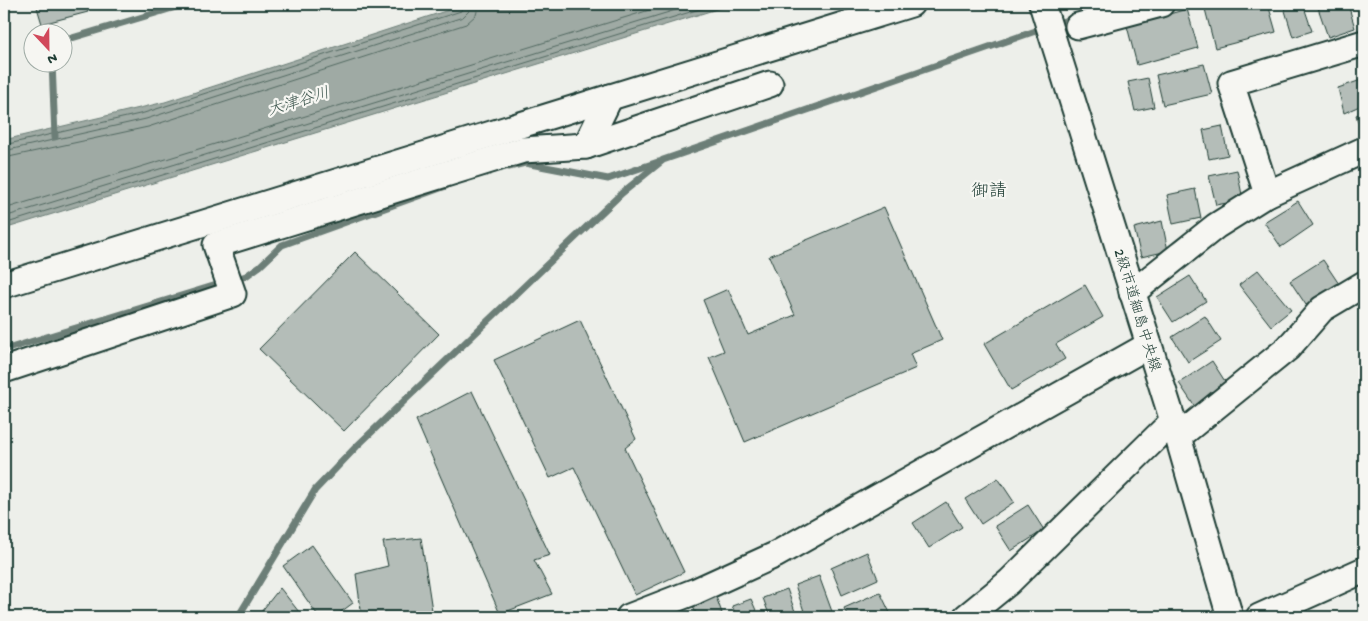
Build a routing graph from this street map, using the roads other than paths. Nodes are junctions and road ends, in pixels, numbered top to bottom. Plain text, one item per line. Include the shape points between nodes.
1 (910, 4) edge
2 (1042, 4) edge
3 (1161, 4) edge
4 (1078, 26) dead end
5 (1364, 43) edge
6 (770, 84) dead end
7 (610, 97) junction
8 (586, 146) junction
9 (1364, 150) edge
10 (1267, 194) junction
11 (209, 220) junction
12 (216, 245) junction
13 (4, 284) edge
14 (1364, 284) edge
15 (1132, 293) junction
16 (1149, 345) junction
17 (4, 370) edge
18 (1176, 429) junction
19 (1364, 570) edge
20 (630, 617) edge
21 (966, 617) edge
22 (1230, 617) edge
23 (1259, 617) edge

1 - 7 street
2 - 15 street, 2級市道細島中央線
3 - 4 street
5 - 10 street via 1231,83
6 - 8 street
7 - 8 street
7 - 11 street
8 - 12 street via 523,150
9 - 10 street
10 - 15 street via 1216,226
11 - 12 street
11 - 13 street
12 - 17 street via 233,294
14 - 18 street via 1322,310 1288,348
15 - 16 street, 2級市道細島中央線
16 - 18 street, 2級市道細島中央線
16 - 20 street via 775,555
18 - 21 street via 1009,582
18 - 22 street, 2級市道細島中央線
19 - 23 street

